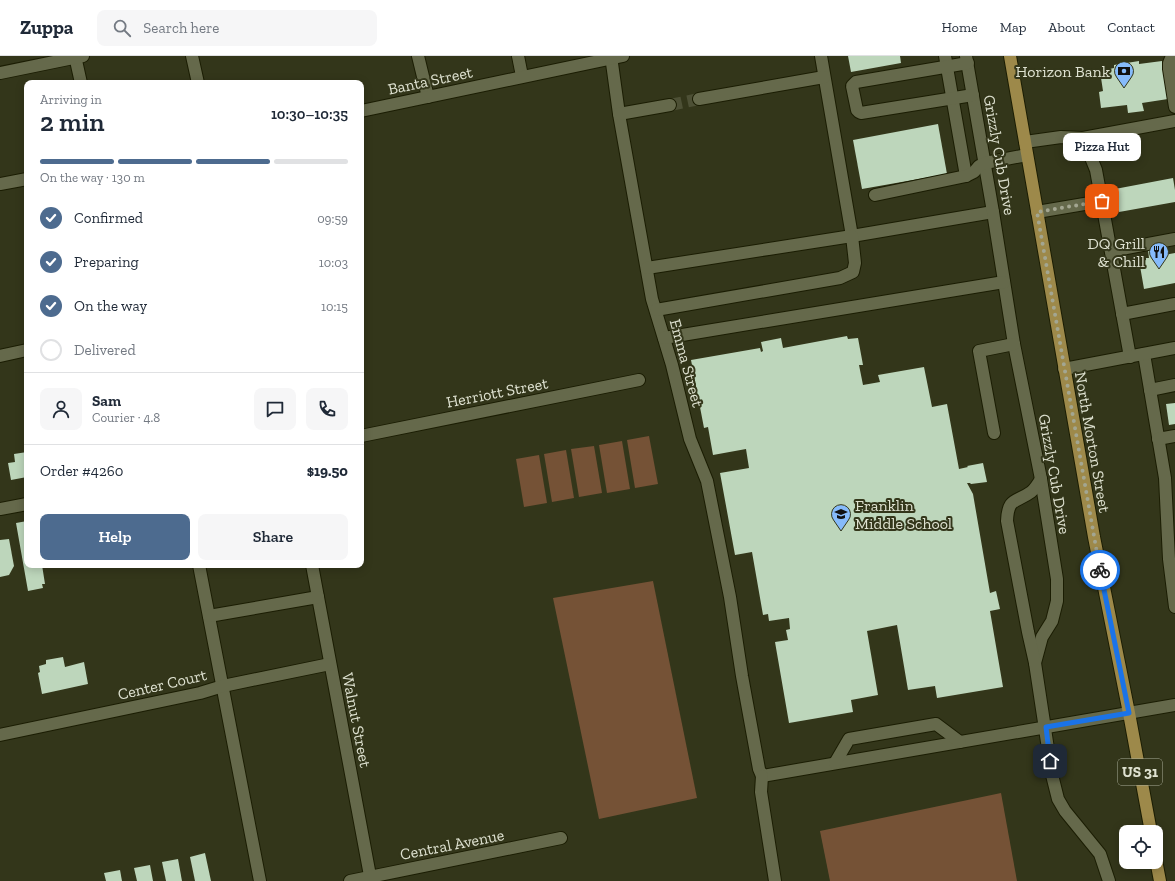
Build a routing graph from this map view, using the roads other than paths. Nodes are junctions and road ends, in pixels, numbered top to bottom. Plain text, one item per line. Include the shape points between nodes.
1 (192, 56) edge
2 (418, 56) edge
3 (518, 56) edge
4 (820, 56) edge
5 (1010, 56) edge
6 (1172, 56) edge
7 (77, 57) edge
8 (615, 57) edge
9 (967, 60) edge
10 (946, 61) edge
11 (0, 73) edge
12 (522, 76) junction
13 (824, 77) junction
14 (81, 80) edge
15 (197, 80) edge
16 (973, 95) junction
17 (428, 97) junction
18 (952, 98) junction
19 (699, 100) tunnel mouth
20 (670, 105) tunnel mouth
21 (1175, 107) edge
22 (364, 110) edge
23 (619, 114) junction
24 (1175, 121) edge
25 (1083, 138) junction
26 (1025, 142) junction
27 (1027, 154) junction
28 (985, 163) junction
29 (966, 176) junction
30 (24, 180) edge
31 (0, 184) edge
32 (875, 194) dead end
33 (1102, 201) junction
34 (993, 212) junction
35 (1037, 212) junction
36 (852, 236) junction
37 (1175, 239) edge
38 (1111, 251) junction
39 (647, 268) junction
40 (1004, 282) junction
41 (1175, 304) edge
42 (656, 310) junction
43 (1122, 314) junction
44 (664, 338) junction
45 (1014, 344) junction
46 (1175, 348) edge
47 (24, 351) edge
48 (1144, 354) junction
49 (0, 356) edge
50 (1130, 357) junction
51 (1064, 369) junction
52 (640, 380) dead end
53 (1175, 385) edge
54 (1150, 390) junction
55 (994, 433) dead end
56 (364, 435) edge
57 (1175, 436) edge
58 (1158, 439) junction
59 (1041, 479) junction
60 (24, 505) edge
61 (0, 509) edge
62 (1171, 540) edge
63 (200, 568) edge
64 (313, 568) edge
65 (1173, 584) edge
66 (318, 597) junction
67 (1175, 607) edge
68 (209, 616) junction
69 (1035, 663) junction
70 (330, 664) junction
71 (223, 686) junction
72 (1175, 705) edge
73 (1129, 713) junction
74 (1046, 727) junction
75 (0, 735) edge
76 (960, 742) junction
77 (835, 763) junction
78 (762, 776) junction
79 (1150, 825) edge
80 (561, 838) dead end
81 (1158, 869) edge
82 (371, 879) edge
83 (260, 881) edge
84 (350, 881) edge
85 (775, 881) edge
86 (1109, 881) edge
87 (1160, 881) edge

1 - 15 street
2 - 17 street
3 - 12 street
4 - 13 street
5 - 26 main road, North Morton Street / US 31
6 - 21 street via 1169,69
7 - 11 street
7 - 14 street
8 - 12 street, Banta Street
8 - 23 street, Emma Street
9 - 10 street
9 - 16 street, Grizzly Cub Drive
10 - 18 street
10 - 18 street via 856,82 852,86 857,110 861,113
12 - 17 street, Banta Street
13 - 19 street
13 - 36 street
16 - 18 street
16 - 28 street, Grizzly Cub Drive
17 - 22 street, Banta Street
18 - 29 street
20 - 23 street
23 - 39 street, Emma Street
24 - 25 street
25 - 26 street via 1061,137
25 - 33 street via 1096,170
26 - 27 main road, North Morton Street / US 31
27 - 28 street
27 - 35 main road, North Morton Street / US 31
28 - 29 street
28 - 34 street, Grizzly Cub Drive
29 - 32 street
30 - 31 street
33 - 35 street
33 - 38 street
34 - 36 street
34 - 40 street, Grizzly Cub Drive
35 - 51 main road, North Morton Street / US 31
36 - 39 street
36 - 42 street via 855,263 853,272 840,278
37 - 38 street
38 - 43 street
39 - 42 street, Emma Street
40 - 44 street
40 - 45 street, Grizzly Cub Drive
41 - 43 street
42 - 44 street, Emma Street
43 - 50 street
44 - 78 street, Emma Street via 690,439 707,481
45 - 55 street via 979,350
45 - 59 street, Grizzly Cub Drive
46 - 48 street
47 - 49 street
48 - 50 street
48 - 54 street
50 - 51 street
51 - 73 main road, North Morton Street / US 31
52 - 56 street, Herriott Street
53 - 54 street
54 - 58 street
57 - 58 street
58 - 62 street
59 - 69 street, Grizzly Cub Drive via 1057,579 1057,602 1052,621 1042,637
59 - 69 street via 1031,492 1012,502 1007,510
60 - 61 street
62 - 65 street via 1168,559
63 - 68 street
64 - 66 street, Walnut Street
65 - 67 street
66 - 68 street
66 - 70 street, Walnut Street
68 - 71 street
69 - 74 street, Grizzly Cub Drive
70 - 71 street, Center Court
70 - 82 street, Walnut Street
71 - 75 street, Center Court
71 - 83 street
72 - 73 street
73 - 74 street
73 - 79 main road, North Morton Street / US 31
74 - 76 street
74 - 86 street, Grizzly Cub Drive via 1058,799 1100,854
76 - 77 street
76 - 77 street via 936,724 849,739
77 - 78 street
78 - 85 street, Emma Street via 761,792
80 - 82 street, Central Avenue
81 - 87 main road
82 - 84 street, Central Avenue

